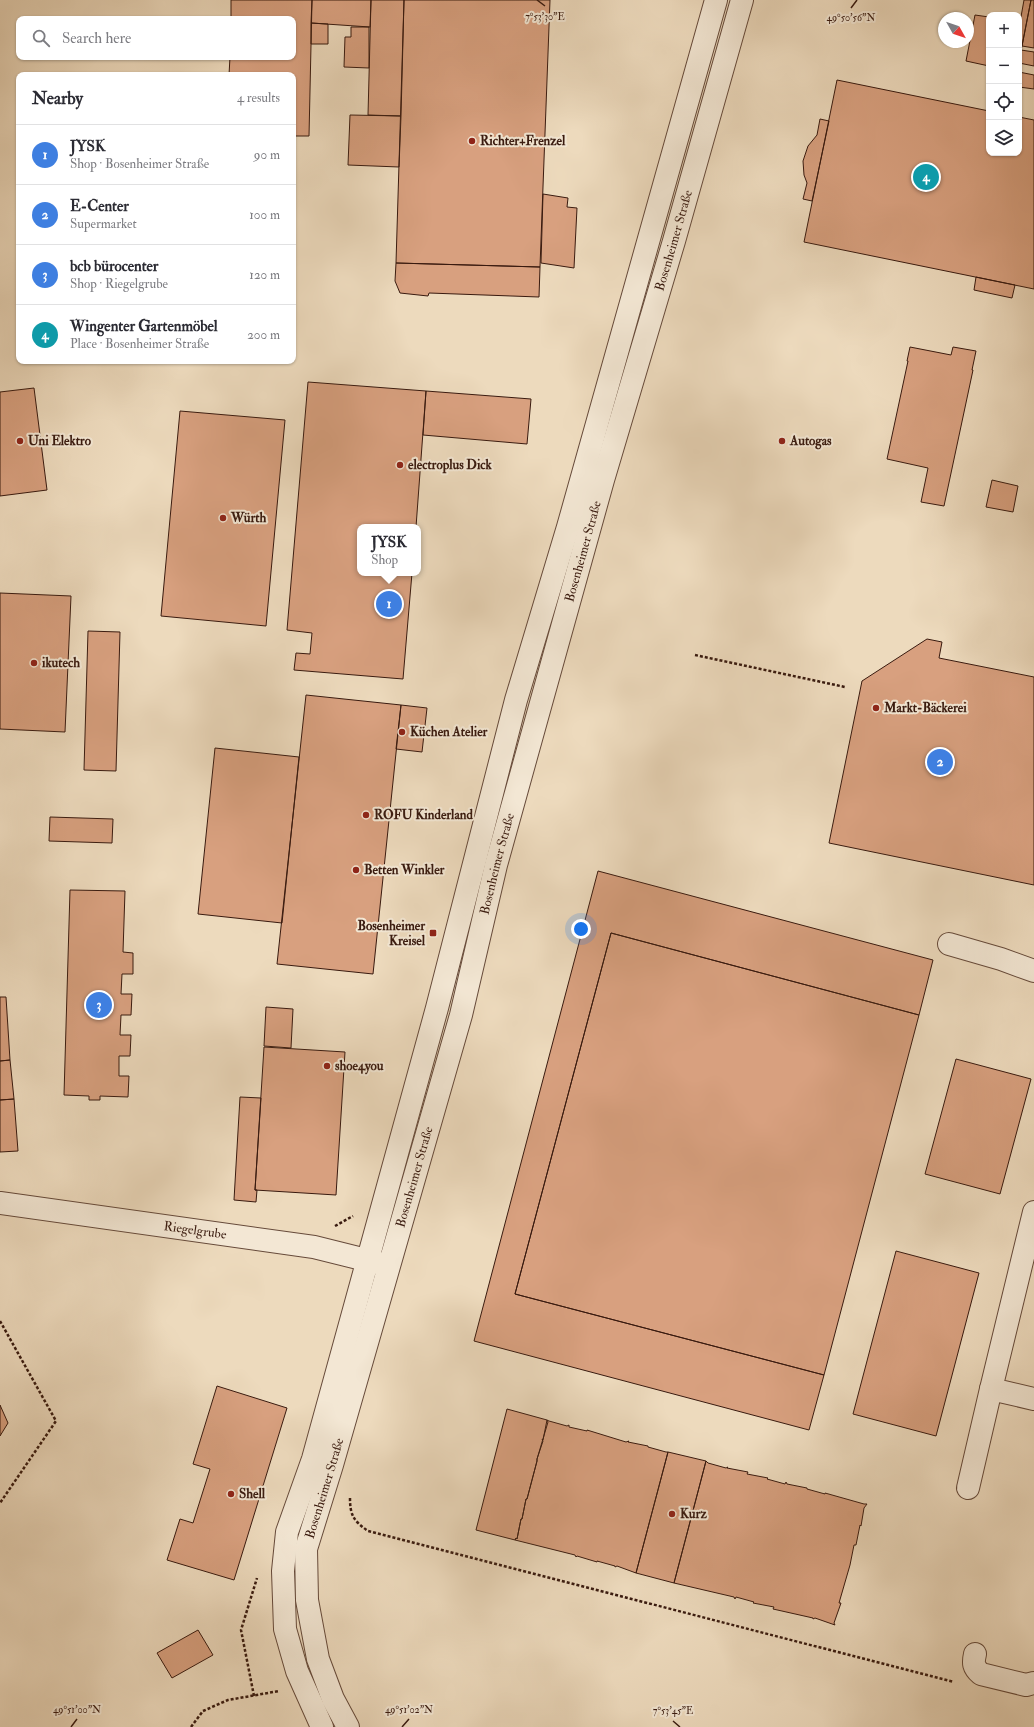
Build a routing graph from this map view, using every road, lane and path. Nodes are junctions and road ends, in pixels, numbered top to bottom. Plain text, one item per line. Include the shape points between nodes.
1 (716, 0) edge
2 (742, 0) edge
3 (695, 655) dead end
4 (845, 687) dead end
5 (949, 944) dead end
6 (1034, 971) edge
7 (0, 1203) edge
8 (1034, 1212) edge
9 (368, 1260) junction
10 (389, 1265) junction
11 (0, 1321) edge
12 (990, 1389) junction
13 (1034, 1399) edge
14 (968, 1488) dead end
15 (349, 1496) dead end
16 (0, 1503) edge
17 (975, 1654) dead end
18 (957, 1683) dead end
19 (1034, 1683) edge
20 (304, 1686) junction
21 (191, 1727) edge
22 (322, 1727) edge
23 (348, 1727) edge

1 - 9 street, Bosenheimer Straße via 568,527 516,700 437,1008
2 - 10 street, Bosenheimer Straße via 599,495 496,865 461,1015
3 - 4 path
5 - 6 street
7 - 9 street, Riegelgrube via 314,1247
8 - 12 street
9 - 10 street, Riegelgrube
9 - 20 street, Bosenheimer Straße via 313,1459 287,1532 283,1571 286,1629
10 - 23 street, Bosenheimer Straße via 306,1548 307,1600 318,1659 333,1699
11 - 16 path via 56,1421
12 - 13 street
12 - 14 street
15 - 18 path via 350,1508 356,1522 368,1531
17 - 19 street via 973,1663 981,1674 1026,1685
20 - 21 path via 228,1700 203,1711
20 - 22 street, Bosenheimer Straße

